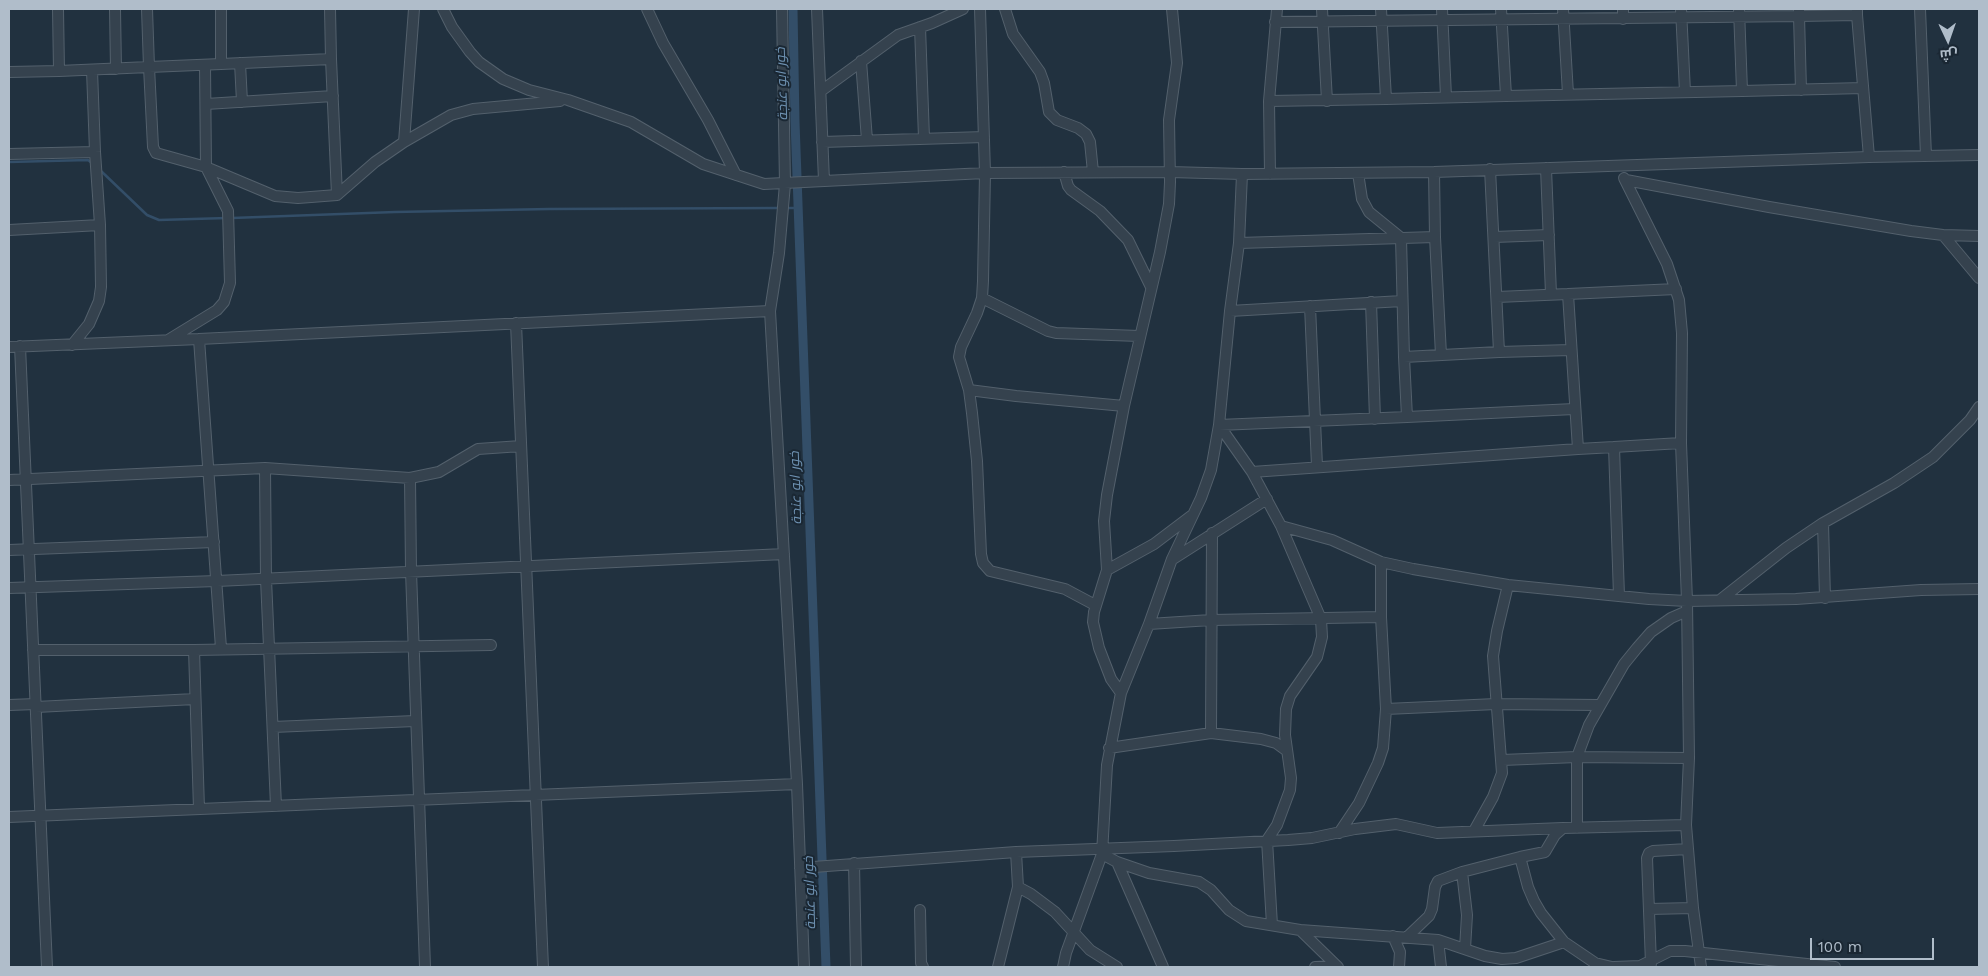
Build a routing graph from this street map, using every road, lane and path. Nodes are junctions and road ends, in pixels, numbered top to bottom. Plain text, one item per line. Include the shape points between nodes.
1 (58, 9) edge
2 (114, 9) edge
3 (147, 9) edge
4 (221, 9) edge
5 (330, 9) edge
6 (414, 9) edge
7 (443, 9) edge
8 (647, 9) edge
9 (782, 9) edge
10 (817, 9) edge
11 (963, 9) edge
12 (980, 9) edge
13 (1006, 9) edge
14 (1172, 9) edge
15 (1277, 9) edge
16 (1322, 9) edge
17 (1381, 9) edge
18 (1442, 9) edge
19 (1501, 9) edge
20 (1920, 9) edge
21 (1857, 12) edge
22 (1681, 13) edge
23 (1739, 13) edge
24 (1799, 13) edge
25 (1563, 14) edge
26 (1623, 14) edge
27 (1442, 21) junction
28 (1502, 21) junction
29 (1276, 22) junction
30 (1322, 22) junction
31 (1382, 22) junction
32 (920, 27) junction
33 (331, 60) junction
34 (861, 61) junction
35 (221, 64) junction
36 (240, 64) junction
37 (205, 65) junction
38 (149, 67) junction
39 (116, 69) junction
40 (92, 70) junction
41 (59, 71) junction
42 (9, 72) edge
43 (1863, 88) junction
44 (1800, 90) junction
45 (820, 91) junction
46 (1742, 91) junction
47 (1685, 92) junction
48 (1568, 94) junction
49 (333, 96) junction
50 (1506, 96) junction
51 (1446, 97) junction
52 (1386, 99) junction
53 (568, 100) junction
54 (1269, 101) junction
55 (1327, 101) junction
56 (242, 102) junction
57 (206, 104) junction
58 (984, 137) junction
59 (924, 138) junction
60 (867, 140) junction
61 (404, 142) junction
62 (822, 142) junction
63 (95, 152) junction
64 (9, 154) edge
65 (1979, 155) edge
66 (1926, 156) junction
67 (1869, 157) junction
68 (1618, 166) junction
69 (206, 168) junction
70 (1546, 168) junction
71 (1490, 169) junction
72 (1064, 172) junction
73 (1094, 172) junction
74 (1170, 172) junction
75 (1434, 172) junction
76 (984, 173) junction
77 (1358, 173) junction
78 (1242, 174) junction
79 (1270, 174) junction
80 (736, 175) junction
81 (1626, 180) junction
82 (824, 181) junction
83 (788, 184) junction
84 (337, 195) junction
85 (100, 225) junction
86 (9, 230) edge
87 (1549, 235) junction
88 (1943, 235) junction
89 (1979, 236) edge
90 (1435, 237) junction
91 (1401, 238) junction
92 (1494, 238) junction
93 (1239, 243) junction
94 (1979, 278) edge
95 (1151, 287) junction
96 (1676, 289) junction
97 (1551, 294) junction
98 (1568, 294) junction
99 (1497, 297) junction
100 (982, 298) junction
101 (1402, 301) junction
102 (1371, 302) junction
103 (1310, 306) junction
104 (770, 311) junction
105 (1230, 311) junction
106 (516, 323) junction
107 (1139, 336) junction
108 (199, 339) junction
109 (167, 341) junction
110 (72, 345) junction
111 (20, 346) junction
112 (9, 347) edge
113 (1571, 350) junction
114 (1499, 352) junction
115 (1441, 355) junction
116 (1404, 357) junction
117 (969, 390) junction
118 (1124, 406) junction
119 (1979, 407) edge
120 (1574, 409) junction
121 (1407, 417) junction
122 (1375, 418) junction
123 (1316, 420) junction
124 (1219, 425) junction
125 (1681, 443) junction
126 (520, 446) junction
127 (1614, 447) junction
128 (1578, 449) junction
129 (1317, 466) junction
130 (265, 468) junction
131 (209, 472) junction
132 (1252, 472) junction
133 (410, 478) junction
134 (26, 479) junction
135 (9, 480) edge
136 (1267, 499) junction
137 (1194, 514) junction
138 (1822, 523) junction
139 (1282, 526) junction
140 (1212, 533) junction
141 (214, 542) junction
142 (29, 549) junction
143 (9, 550) edge
144 (784, 554) junction
145 (1172, 559) junction
146 (1381, 562) junction
147 (525, 565) junction
148 (1107, 570) junction
149 (411, 571) junction
150 (266, 578) junction
151 (216, 581) junction
152 (1508, 585) junction
153 (30, 587) junction
154 (9, 588) edge
155 (1979, 590) edge
156 (1619, 596) junction
157 (1825, 598) junction
158 (1720, 600) junction
159 (1095, 605) junction
160 (1687, 606) junction
161 (1381, 617) junction
162 (1321, 619) junction
163 (1211, 620) junction
164 (1149, 624) junction
165 (492, 645) dead end
166 (413, 646) junction
167 (221, 648) junction
168 (270, 648) junction
169 (33, 650) junction
170 (194, 650) junction
171 (1121, 693) junction
172 (195, 699) junction
173 (1496, 704) junction
174 (9, 705) edge
175 (1599, 705) junction
176 (36, 706) junction
177 (1386, 709) junction
178 (415, 721) junction
179 (273, 727) junction
180 (1211, 733) junction
181 (1110, 748) junction
182 (1287, 751) junction
183 (1577, 757) junction
184 (1689, 758) junction
185 (1502, 760) junction
186 (797, 784) junction
187 (534, 795) junction
188 (418, 800) junction
189 (276, 806) junction
190 (199, 809) junction
191 (40, 816) junction
192 (9, 817) edge
193 (1686, 824) junction
194 (1563, 828) junction
195 (1577, 828) junction
196 (1474, 831) junction
197 (1339, 833) junction
198 (1267, 840) junction
199 (1688, 849) junction
200 (1103, 851) junction
201 (1016, 852) junction
202 (1520, 857) junction
203 (1117, 862) junction
204 (854, 863) junction
205 (800, 868) junction
206 (1462, 872) junction
207 (1018, 887) junction
208 (1693, 908) junction
209 (1649, 909) junction
210 (920, 910) dead end
211 (1272, 925) junction
212 (1300, 930) junction
213 (1074, 933) junction
214 (1393, 936) junction
215 (1408, 937) junction
216 (1438, 940) junction
217 (1564, 942) junction
218 (1465, 949) junction
219 (1700, 953) junction
220 (1651, 963) edge
221 (1594, 965) edge
222 (47, 967) edge
223 (425, 967) edge
224 (543, 967) edge
225 (804, 967) edge
226 (856, 967) edge
227 (923, 967) edge
228 (998, 967) edge
229 (1063, 967) edge
230 (1117, 967) edge
231 (1163, 967) edge
232 (1315, 967) edge
233 (1338, 967) edge
234 (1399, 967) edge
235 (1440, 967) edge
236 (1613, 967) edge
237 (1701, 967) edge
238 (1835, 967) edge

1 - 41 street
2 - 39 street
3 - 38 street
4 - 35 street
5 - 33 street
6 - 61 street
7 - 53 street via 461,40 491,71 516,85
8 - 80 street
9 - 83 street
10 - 45 street
11 - 32 street
12 - 58 street
13 - 73 street via 1014,34 1040,72 1049,112 1057,120 1086,134
14 - 74 street via 1177,64 1169,120
15 - 29 street
16 - 30 street
17 - 31 street
18 - 27 street
19 - 28 street
20 - 66 street
21 - 24 street
21 - 43 street
22 - 23 street
22 - 26 street
22 - 47 street
23 - 24 street
23 - 46 street
24 - 44 street
25 - 26 street
25 - 28 street
25 - 48 street
27 - 28 street
27 - 31 street
27 - 51 street
28 - 50 street
29 - 30 street
29 - 54 street
30 - 31 street
30 - 55 street
31 - 52 street
32 - 34 street via 898,35
32 - 59 street
33 - 36 street
33 - 49 street
34 - 45 street
34 - 60 street
35 - 36 street
35 - 37 street
36 - 56 street
37 - 38 street
37 - 57 street
38 - 39 street
38 - 69 street via 154,151
39 - 40 street
40 - 41 street
40 - 63 street
41 - 42 street
43 - 44 street
43 - 67 street
44 - 46 street
45 - 62 street
46 - 47 street
47 - 48 street
48 - 50 street
49 - 56 street
49 - 84 street
50 - 51 street
51 - 52 street
52 - 55 street
53 - 61 street via 473,109 451,116
53 - 80 street via 631,122 696,160
54 - 55 street
54 - 79 street
56 - 57 street
57 - 69 street
58 - 59 street
58 - 76 street
59 - 60 street
60 - 62 street
61 - 84 street
62 - 82 street
63 - 64 street
63 - 85 street
65 - 66 street
66 - 67 street
67 - 68 street
68 - 70 street
68 - 81 street
69 - 84 street via 275,196
69 - 109 street via 228,215 231,271 228,294 217,310
70 - 71 street
70 - 87 street
71 - 75 street
71 - 92 street
72 - 73 street
72 - 76 street
72 - 95 street via 1071,190 1100,211 1128,240
73 - 74 street
74 - 78 street
74 - 95 street via 1169,204
75 - 77 street
75 - 90 street
76 - 82 street
76 - 100 street
77 - 79 street
77 - 91 street via 1362,199 1369,212
78 - 79 street
78 - 93 street
80 - 83 street via 764,184
81 - 88 street via 1778,209
81 - 96 street
82 - 83 street
83 - 104 street
85 - 86 street
85 - 110 street via 102,270 99,301 89,324
87 - 92 street
87 - 97 street
88 - 89 street
88 - 94 street
90 - 91 street
90 - 115 street
91 - 93 street
91 - 101 street
92 - 99 street
93 - 105 street
95 - 107 street
96 - 98 street
96 - 125 street via 1682,316
97 - 98 street
97 - 99 street
98 - 113 street
99 - 114 street
100 - 107 street via 1056,333
100 - 117 street via 959,357
101 - 102 street
101 - 116 street
102 - 103 street
102 - 122 street
103 - 105 street
103 - 123 street
104 - 106 street
104 - 144 street
105 - 124 street
106 - 108 street
106 - 126 street
107 - 118 street
108 - 109 street
108 - 131 street
109 - 110 street
110 - 111 street
111 - 112 street
111 - 134 street
113 - 114 street
113 - 120 street
114 - 115 street
115 - 116 street
116 - 121 street
117 - 118 street
117 - 159 street via 977,461 981,554 986,568 1066,589
118 - 148 street via 1104,522
119 - 138 street via 1934,457
120 - 121 street
120 - 128 street
121 - 122 street
122 - 123 street
123 - 124 street
123 - 129 street
124 - 132 street
124 - 137 street via 1211,470
125 - 127 street
125 - 160 street
126 - 133 street via 478,449 439,472
126 - 147 street
127 - 128 street
127 - 156 street
128 - 129 street
129 - 132 street
130 - 131 street
130 - 133 street
130 - 150 street
131 - 134 street
131 - 141 street
132 - 136 street
133 - 149 street
134 - 135 street
134 - 142 street
136 - 139 street
136 - 140 street
137 - 145 street
137 - 148 street via 1154,544
138 - 157 street
138 - 158 street
139 - 146 street via 1332,540
139 - 162 street
140 - 145 street
140 - 163 street
141 - 142 street
141 - 151 street
142 - 143 street
142 - 153 street
144 - 147 street
144 - 186 street
145 - 164 street
146 - 152 street
146 - 161 street
147 - 149 street
147 - 187 street
148 - 159 street
149 - 150 street
149 - 166 street
150 - 151 street
150 - 168 street
151 - 153 street
151 - 167 street
152 - 156 street
152 - 173 street via 1494,646
153 - 154 street
153 - 169 street
155 - 157 street via 1921,590
156 - 160 street
157 - 158 street
158 - 160 street
159 - 171 street via 1093,622 1098,648 1111,679
160 - 175 street via 1651,632 1624,664
160 - 184 street
161 - 162 street
161 - 177 street
162 - 163 street
162 - 182 street via 1322,637 1317,657 1290,696 1286,709
163 - 164 street
163 - 180 street
164 - 171 street
165 - 166 street
166 - 168 street
166 - 178 street
167 - 168 street
167 - 170 street
168 - 179 street
169 - 170 street
169 - 176 street
170 - 172 street
171 - 181 street
172 - 176 street
172 - 190 street
173 - 175 street
173 - 177 street
173 - 185 street
174 - 176 street
175 - 183 street
176 - 191 street
177 - 197 street via 1383,748 1378,763
178 - 179 street
178 - 188 street
179 - 189 street
180 - 181 street
180 - 182 street via 1261,739 1276,743
181 - 200 street via 1105,782
182 - 198 street via 1291,778 1288,800
183 - 184 street
183 - 185 street
183 - 195 street
184 - 193 street
185 - 196 street via 1499,782
186 - 187 street
186 - 205 street
187 - 188 street
187 - 224 street
188 - 189 street
188 - 223 street
189 - 190 street
190 - 191 street
191 - 192 street
191 - 222 street
193 - 195 street
193 - 199 street
194 - 195 street
194 - 196 street
194 - 202 street via 1545,852
196 - 197 street via 1437,833 1396,824
197 - 198 street
198 - 200 street
198 - 211 street
199 - 208 street
199 - 209 street via 1649,853
200 - 201 street
200 - 203 street
200 - 213 street
201 - 204 street
201 - 207 street
202 - 206 street
202 - 217 street via 1534,901
203 - 211 street via 1149,873 1199,882 1212,890 1236,916
203 - 231 street
204 - 205 street
204 - 226 street
205 - 225 street
206 - 215 street via 1438,880 1429,916
206 - 218 street via 1467,915
207 - 213 street via 1055,912
207 - 228 street
208 - 209 street
208 - 219 street
209 - 220 street
210 - 227 street
211 - 212 street
212 - 214 street
212 - 233 street
213 - 229 street
213 - 230 street via 1090,950
214 - 215 street
214 - 234 street via 1400,952
215 - 216 street
216 - 218 street
216 - 235 street
217 - 218 street via 1516,958 1502,959
217 - 221 street
219 - 220 street via 1670,951
219 - 237 street
219 - 238 street
220 - 236 street
221 - 236 street
232 - 233 street

